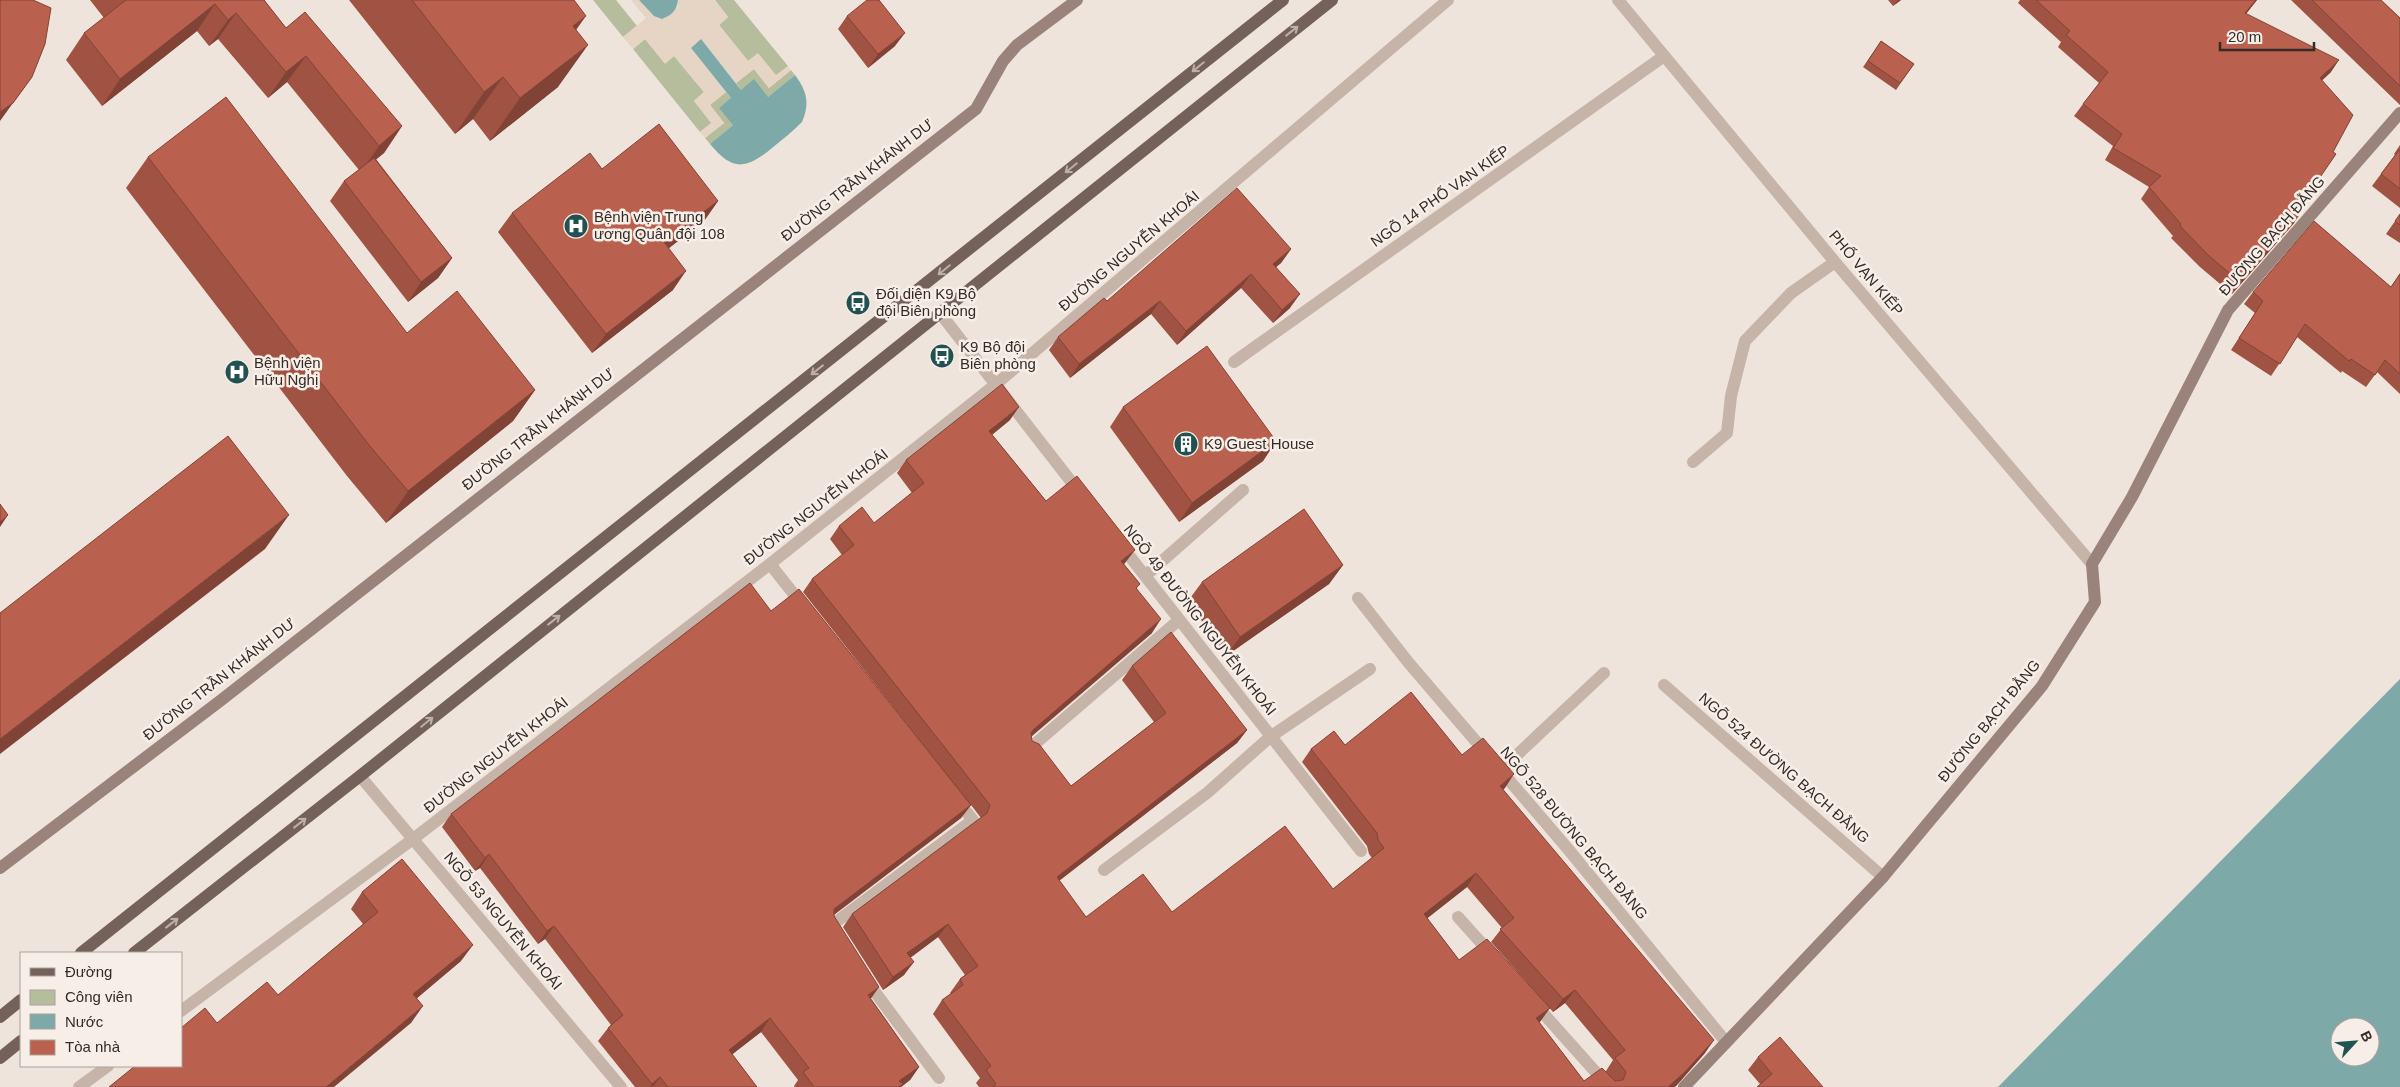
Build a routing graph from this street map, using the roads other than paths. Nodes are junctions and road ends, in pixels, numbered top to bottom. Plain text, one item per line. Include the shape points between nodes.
1 (1077, 0) edge
2 (1283, 0) edge
3 (1332, 0) edge
4 (1448, 0) edge
5 (1618, 0) edge
6 (1664, 56) junction
7 (2400, 113) edge
8 (1835, 262) junction
9 (940, 313) junction
10 (1234, 362) dead end
11 (995, 385) junction
12 (1692, 462) dead end
13 (1243, 490) dead end
14 (1085, 500) edge
15 (1109, 530) edge
16 (770, 564) junction
17 (2092, 564) junction
18 (1145, 576) junction
19 (1358, 598) dead end
20 (813, 619) edge
21 (1179, 620) junction
22 (1370, 669) dead end
23 (1604, 673) dead end
24 (1664, 685) dead end
25 (1270, 737) junction
26 (1029, 750) edge
27 (1501, 770) junction
28 (360, 776) junction
29 (948, 789) edge
30 (413, 839) junction
31 (1361, 851) dead end
32 (0, 868) edge
33 (1104, 870) dead end
34 (1883, 876) junction
35 (1458, 917) dead end
36 (842, 942) edge
37 (82, 952) edge
38 (135, 952) edge
39 (858, 966) edge
40 (1504, 969) edge
41 (1524, 991) edge
42 (20, 1001) edge
43 (182, 1010) edge
44 (0, 1017) edge
45 (1726, 1042) junction
46 (20, 1043) edge
47 (0, 1058) edge
48 (107, 1067) edge
49 (939, 1078) dead end
50 (80, 1087) edge
51 (621, 1087) edge
52 (1609, 1087) edge
53 (1684, 1087) edge

1 - 32 main road, ĐƯỜNG TRẦN KHÁNH DƯ via 1017,45 1004,60 976,109 220,701
2 -> 37 main road
9 -> 3 main road
4 - 11 street, ĐƯỜNG NGUYỄN KHOÁI
5 - 6 street, PHỐ VẠN KIẾP
6 - 8 street, PHỐ VẠN KIẾP
6 - 10 street, NGÕ 14 PHỐ VẠN KIẾP
7 - 17 main road, ĐƯỜNG BẠCH ĐẰNG via 2228,310 2132,498
8 - 12 street via 1791,293 1745,341 1731,396 1727,433
8 - 17 street, PHỐ VẠN KIẾP
9 - 11 street
28 -> 9 main road
11 - 14 street
11 - 16 street, ĐƯỜNG NGUYỄN KHOÁI
13 - 18 street
15 - 18 street, NGÕ 49 ĐƯỜNG NGUYỄN KHOÁI
16 - 20 street
16 - 30 street, ĐƯỜNG NGUYỄN KHOÁI
17 - 34 main road, ĐƯỜNG BẠCH ĐẰNG via 2096,602 2042,686
18 - 21 street, NGÕ 49 ĐƯỜNG NGUYỄN KHOÁI
19 - 27 street, NGÕ 528 ĐƯỜNG BẠCH ĐẰNG
21 - 25 street, NGÕ 49 ĐƯỜNG NGUYỄN KHOÁI
21 - 26 street
22 - 25 street
23 - 27 street
24 - 34 street, NGÕ 524 ĐƯỜNG BẠCH ĐẰNG
25 - 31 street, NGÕ 49 ĐƯỜNG NGUYỄN KHOÁI
25 - 33 street via 1207,793
27 - 45 street, NGÕ 528 ĐƯỜNG BẠCH ĐẰNG
28 - 30 street, NGÕ 53 NGUYỄN KHOÁI
38 -> 28 main road
29 - 36 street via 973,820 832,925
30 - 43 street, ĐƯỜNG NGUYỄN KHOÁI
30 - 51 street, NGÕ 53 NGUYỄN KHOÁI
34 - 45 main road, ĐƯỜNG BẠCH ĐẰNG
35 - 40 street
39 - 49 street
41 - 52 street
42 - 44 main road
45 - 53 main road, ĐƯỜNG BẠCH ĐẰNG
46 - 47 main road
48 - 50 street

